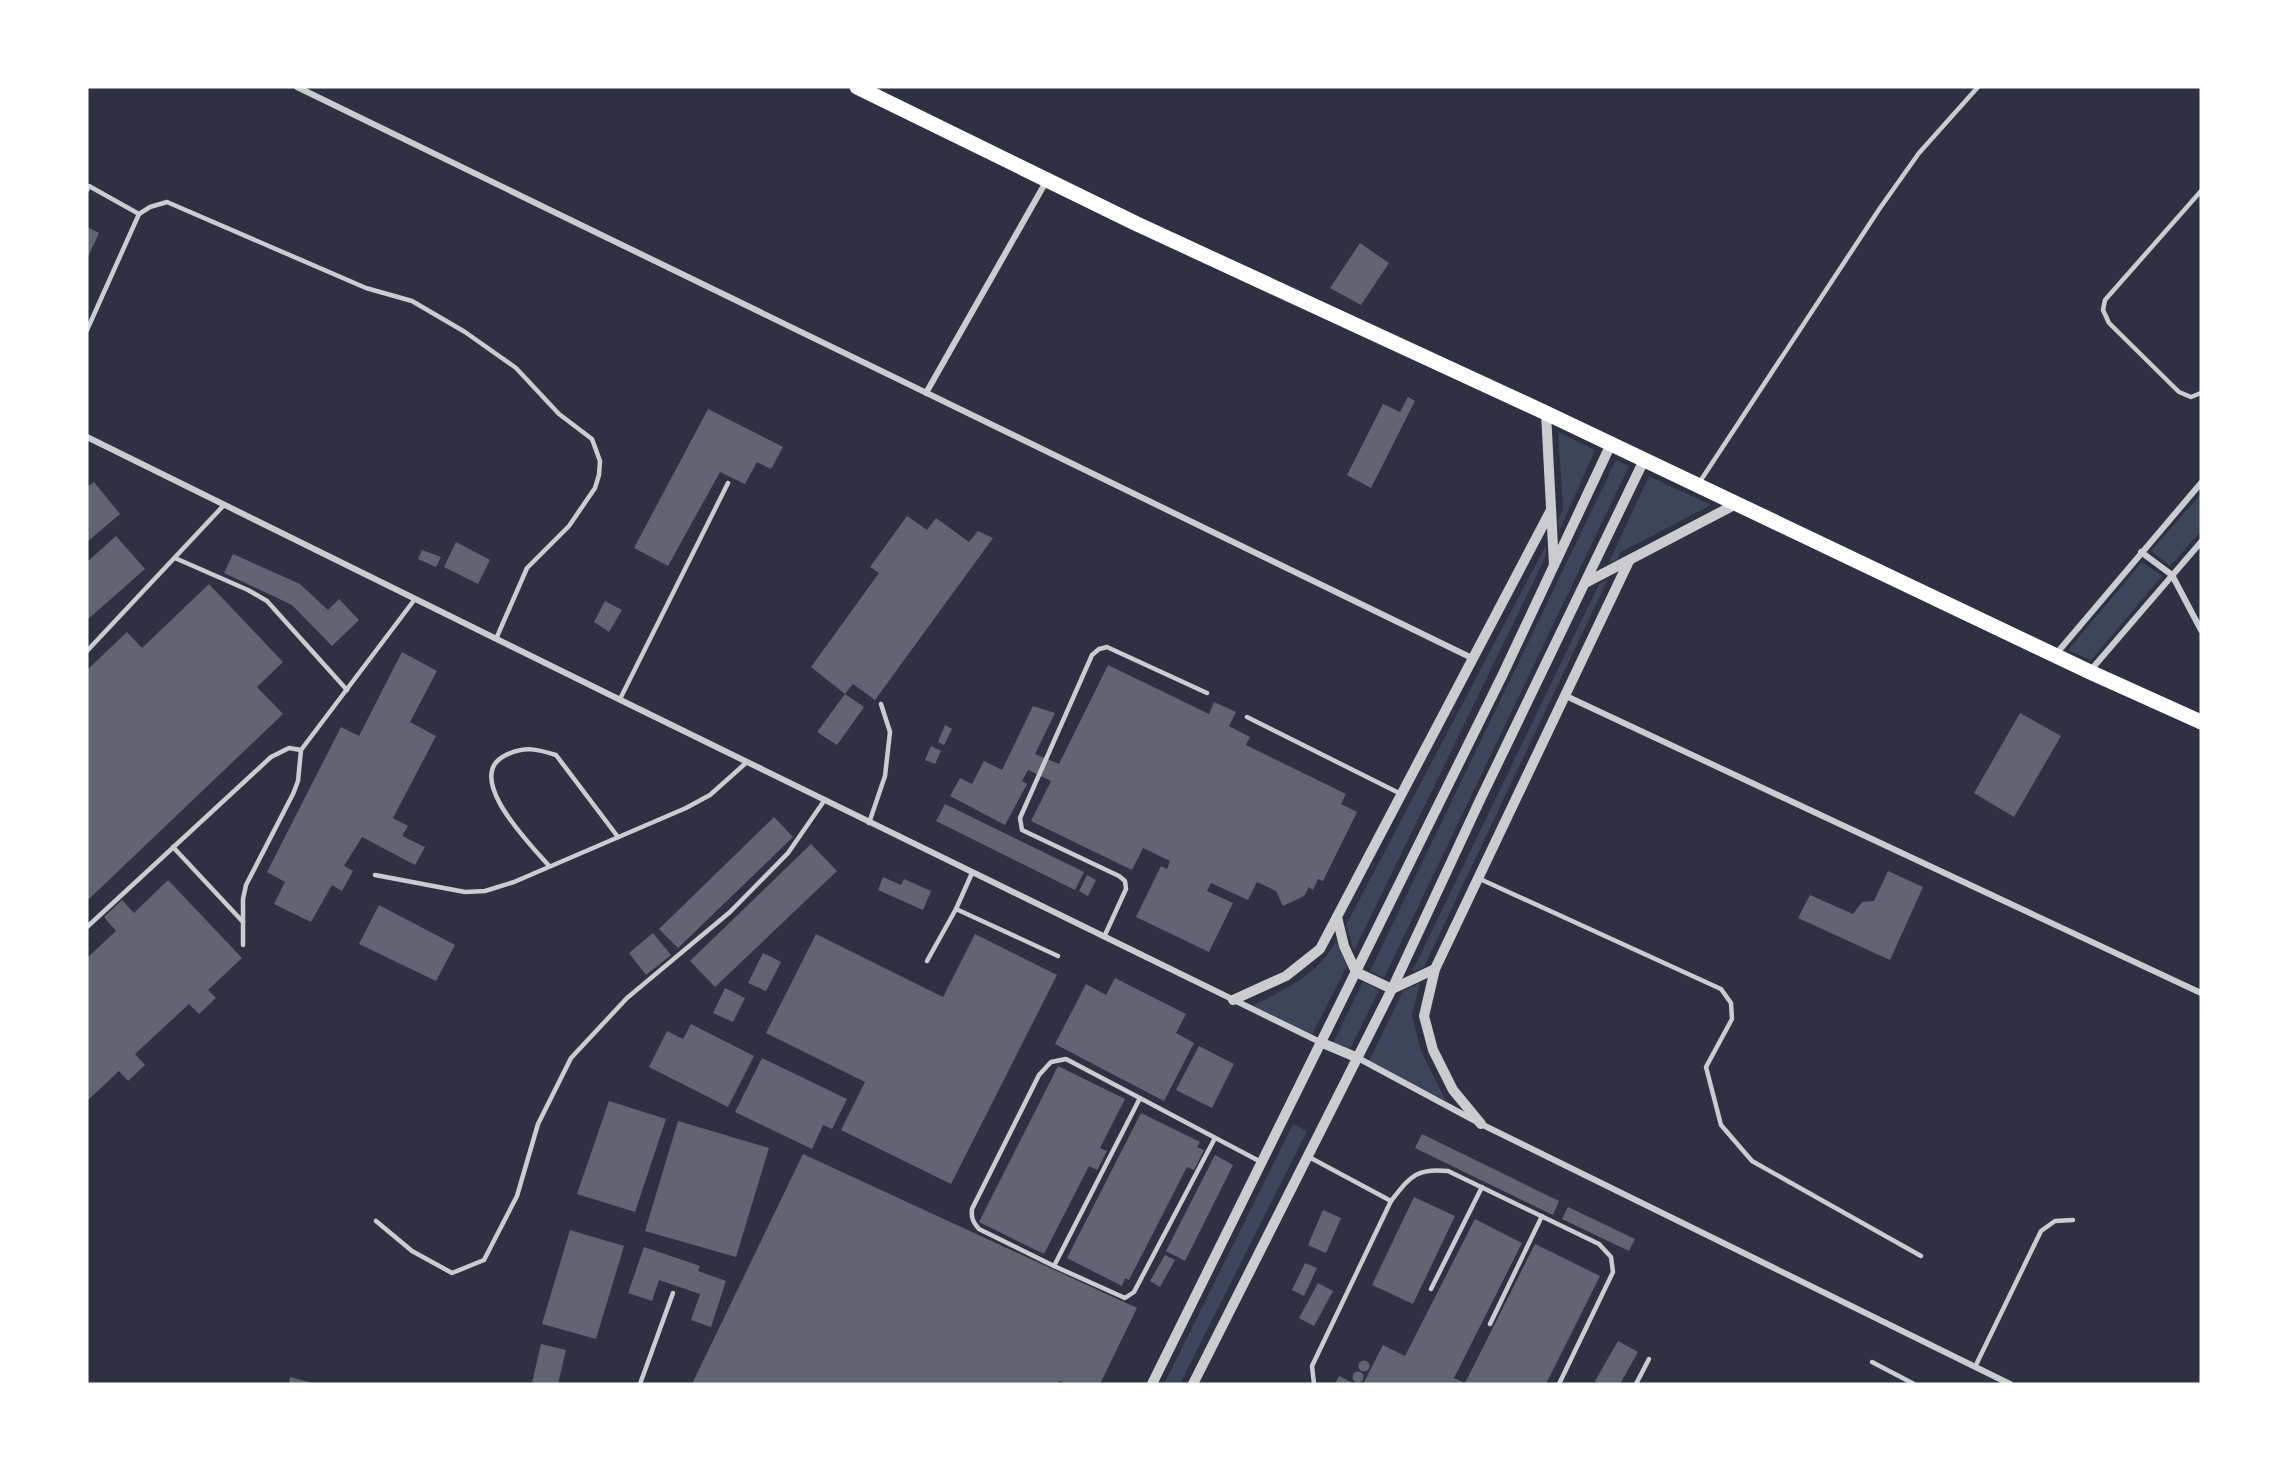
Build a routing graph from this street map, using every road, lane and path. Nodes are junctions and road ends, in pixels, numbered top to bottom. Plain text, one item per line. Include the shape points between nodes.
1 (297, 87) edge
2 (857, 87) edge
3 (1978, 87) edge
4 (1047, 180) junction
5 (87, 190) edge
6 (2201, 191) edge
7 (139, 214) junction
8 (87, 330) edge
9 (926, 393) junction
10 (2201, 393) edge
11 (1546, 413) junction
12 (87, 437) edge
13 (1611, 444) junction
14 (1644, 460) junction
15 (728, 483) dead end
16 (2201, 483) edge
17 (1698, 486) junction
18 (1736, 504) junction
19 (224, 505) junction
20 (1551, 510) junction
21 (2201, 542) edge
22 (2141, 552) junction
23 (174, 558) junction
24 (1629, 561) junction
25 (1554, 568) junction
26 (2172, 575) junction
27 (1587, 582) junction
28 (415, 599) junction
29 (2201, 630) edge
30 (496, 639) junction
31 (87, 651) edge
32 (2055, 655) junction
33 (1474, 659) junction
34 (2090, 672) junction
35 (347, 690) junction
36 (1207, 693) dead end
37 (1566, 696) junction
38 (620, 699) junction
39 (881, 704) dead end
40 (1247, 717) dead end
41 (2201, 722) edge
42 (301, 750) junction
43 (747, 762) junction
44 (1401, 794) junction
45 (824, 801) junction
46 (869, 823) junction
47 (618, 837) junction
48 (173, 847) junction
49 (549, 866) junction
50 (972, 873) junction
51 (375, 875) dead end
52 (1478, 878) junction
53 (956, 909) junction
54 (1337, 917) junction
55 (243, 922) junction
56 (87, 927) edge
57 (1104, 937) junction
58 (243, 945) dead end
59 (1058, 956) dead end
60 (927, 961) dead end
61 (1435, 969) junction
62 (1356, 972) junction
63 (1392, 989) junction
64 (2201, 993) edge
65 (1233, 1000) junction
66 (1320, 1042) junction
67 (1358, 1058) junction
68 (1140, 1098) junction
69 (1481, 1124) junction
70 (1215, 1138) junction
71 (1306, 1156) junction
72 (1261, 1162) junction
73 (1482, 1187) junction
74 (1391, 1201) junction
75 (1542, 1216) junction
76 (2073, 1220) dead end
77 (376, 1221) dead end
78 (1921, 1256) dead end
79 (1054, 1266) junction
80 (1431, 1289) dead end
81 (673, 1293) dead end
82 (1490, 1324) dead end
83 (1649, 1359) dead end
84 (1872, 1362) dead end
85 (1975, 1367) junction
86 (640, 1384) edge
87 (1152, 1384) edge
88 (1193, 1384) edge
89 (1314, 1384) edge
90 (1559, 1384) edge
91 (1635, 1384) edge
92 (1914, 1384) edge
93 (2010, 1384) edge

1 - 9 street
2 - 4 main road
3 - 17 lane via 1919,153 1880,208
4 - 9 street
4 - 11 main road
5 - 7 lane via 89,186
6 - 10 lane via 2105,300 2103,310 2109,323 2179,392 2191,397
7 - 8 lane
7 - 30 lane via 167,202 366,288 412,301 516,368 559,414 592,439 600,461 595,488 569,526 527,568
9 - 33 street
11 - 13 main road
11 - 20 street
12 - 19 street
13 - 14 main road
13 - 25 street
14 - 17 main road
14 - 27 street
15 - 38 lane
16 - 22 street
17 - 18 main road
18 - 24 street
18 - 32 main road
19 - 23 lane
19 - 28 street
20 - 25 street
20 - 33 street
21 - 26 street
22 - 26 street
22 - 32 street
23 - 31 lane
23 - 35 lane via 267,601
24 - 27 street
24 - 37 street
25 - 62 street
26 - 29 street
26 - 34 street
27 - 63 street
28 - 30 street
28 - 35 lane
30 - 38 street
32 - 34 main road
33 - 44 street
34 - 41 main road
35 - 42 lane
36 - 57 lane via 1107,647 1099,649 1092,655 1020,818 1022,830 1125,881 1126,889
37 - 52 street
37 - 64 street
38 - 43 street
39 - 46 lane via 890,732 885,776
40 - 44 lane
42 - 48 lane via 289,748 271,757
42 - 55 lane via 293,794 246,885
43 - 45 street
43 - 47 lane via 710,795
44 - 54 street
45 - 46 street
45 - 77 lane via 788,853 730,912 627,999 571,1058 538,1124 518,1196 484,1260 452,1273 412,1251
46 - 50 street
47 - 49 lane
47 - 49 lane via 556,755 520,748 499,759 492,772 493,790 503,810
48 - 55 lane
48 - 56 lane
49 - 51 lane via 485,891 465,892
50 - 53 lane
50 - 57 street
52 - 61 street
52 - 78 lane via 1721,989 1731,1003 1732,1019 1706,1067 1721,1125 1752,1161
53 - 59 lane
53 - 60 lane
54 - 62 street
54 - 65 street via 1320,948 1286,976
55 - 58 lane
57 - 65 street
61 - 63 street
61 - 69 street via 1424,1016 1433,1050 1453,1090
62 - 63 street
62 - 66 street
63 - 67 street
65 - 66 street
66 - 67 street
66 - 72 street
67 - 69 street
67 - 71 street
68 - 70 lane
68 - 79 lane
68 - 79 lane via 1066,1059 1050,1062 1039,1075 971,1215 979,1229
69 - 85 street
70 - 72 lane
70 - 79 lane via 1134,1292 1125,1298
71 - 74 lane
71 - 88 street
72 - 87 street
73 - 74 lane via 1448,1171 1430,1169 1410,1177
73 - 75 lane
73 - 80 lane
74 - 89 lane via 1312,1366
75 - 82 lane
75 - 90 lane via 1599,1244 1611,1257 1613,1272
76 - 85 lane via 2055,1221 2041,1230
81 - 86 lane
83 - 91 lane
84 - 92 lane
85 - 93 street

